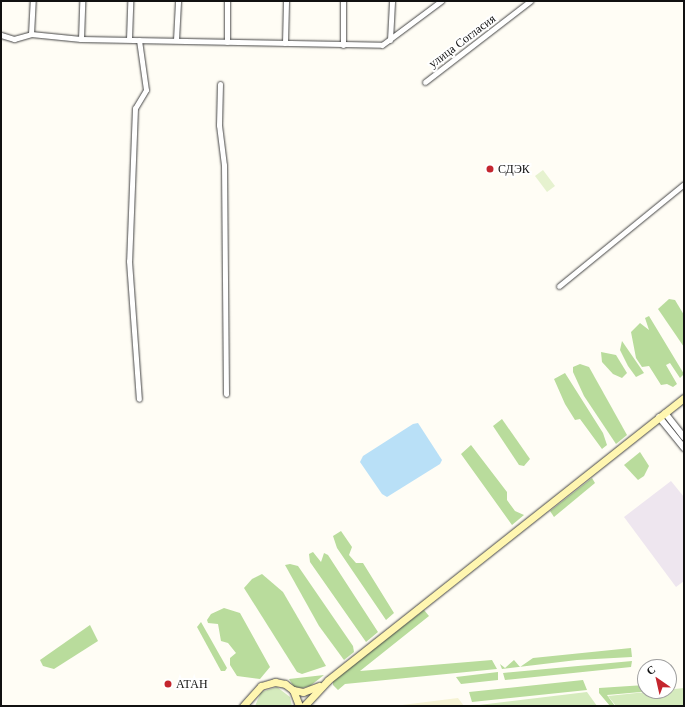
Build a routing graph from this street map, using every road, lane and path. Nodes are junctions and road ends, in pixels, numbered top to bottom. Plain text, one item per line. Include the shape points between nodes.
1 (33, 1) edge
2 (82, 1) edge
3 (130, 1) edge
4 (178, 1) edge
5 (227, 1) edge
6 (286, 1) edge
7 (343, 1) edge
8 (392, 1) edge
9 (441, 1) edge
10 (530, 1) edge
11 (31, 34) junction
12 (1, 35) edge
13 (81, 39) junction
14 (129, 40) junction
15 (139, 40) junction
16 (176, 40) junction
17 (390, 40) junction
18 (227, 42) junction
19 (285, 43) junction
20 (343, 45) junction
21 (425, 82) dead end
22 (220, 84) dead end
23 (684, 184) edge
24 (559, 286) dead end
25 (226, 394) dead end
26 (684, 398) edge
27 (140, 399) dead end
28 (662, 415) junction
29 (684, 437) edge
30 (684, 448) edge
31 (328, 680) junction
32 (293, 690) junction
33 (252, 698) junction
34 (243, 706) edge
35 (251, 706) edge
36 (299, 706) edge
37 (304, 706) edge

1 - 11 street
2 - 13 street
3 - 14 street
4 - 16 street
5 - 18 street
6 - 19 street
7 - 20 street
8 - 17 street
9 - 17 street
10 - 21 street, улица Согласия
11 - 12 street via 14,39
11 - 13 street
13 - 14 street
14 - 15 street
15 - 16 street
15 - 27 street via 146,90 135,108 129,261
16 - 18 street
17 - 20 street via 382,45
18 - 19 street
19 - 20 street
22 - 25 street via 219,124 224,165
23 - 24 street
26 - 28 main road
28 - 29 street
28 - 30 street
28 - 31 main road
31 - 32 main road via 306,692
31 - 37 main road
32 - 33 main road via 285,684 270,682 257,689
32 - 36 main road
33 - 34 main road
33 - 35 main road

